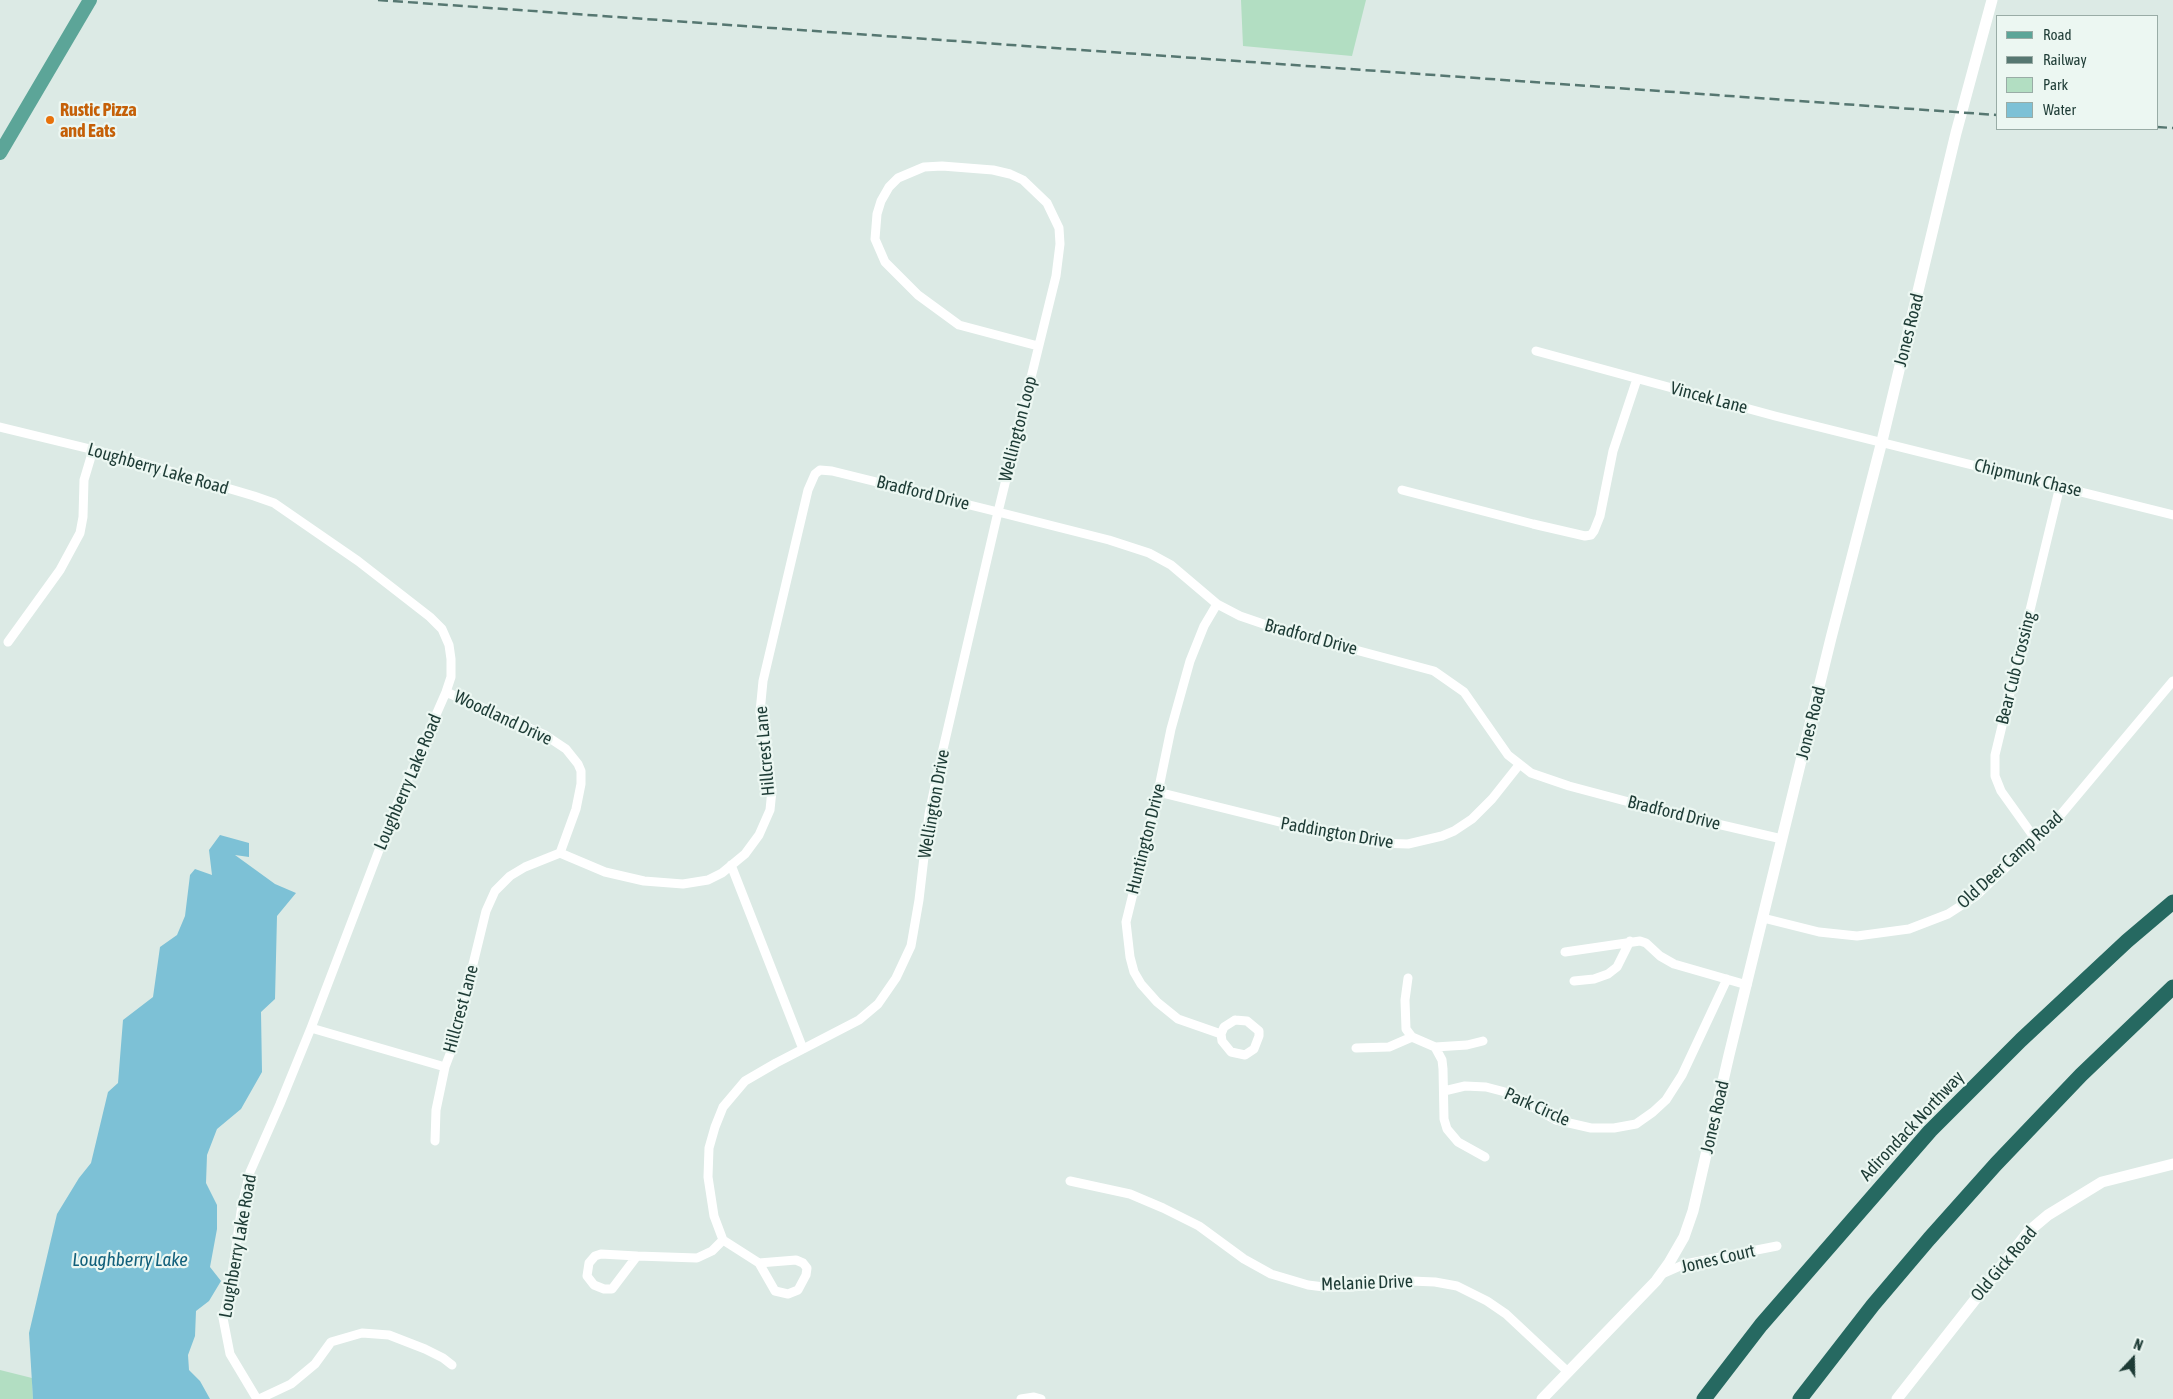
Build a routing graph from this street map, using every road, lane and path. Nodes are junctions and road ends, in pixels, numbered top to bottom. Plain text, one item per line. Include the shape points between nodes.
1 (90, 0) edge
2 (1992, 0) edge
3 (0, 153) edge
4 (1038, 346) junction
5 (1536, 351) dead end
6 (1637, 379) junction
7 (0, 427) edge
8 (1882, 441) junction
9 (93, 450) junction
10 (815, 474) joint
11 (2060, 486) junction
12 (1402, 490) dead end
13 (998, 512) junction
14 (2173, 515) edge
15 (1216, 604) junction
16 (8, 642) dead end
17 (2173, 681) edge
18 (446, 692) junction
19 (1519, 765) junction
20 (1158, 792) junction
21 (1782, 839) junction
22 (2036, 840) junction
23 (560, 853) junction
24 (731, 865) junction
25 (2173, 902) edge
26 (1763, 918) junction
27 (1630, 941) junction
28 (1565, 952) dead end
29 (1408, 978) dead end
30 (1726, 979) junction
31 (1574, 982) dead end
32 (1747, 985) junction
33 (2173, 987) edge
34 (311, 1028) junction
35 (1221, 1034) junction
36 (1412, 1037) junction
37 (1483, 1041) dead end
38 (1435, 1047) junction
39 (1356, 1048) dead end
40 (803, 1049) junction
41 (445, 1067) junction
42 (1444, 1091) junction
43 (435, 1141) dead end
44 (1485, 1157) dead end
45 (2173, 1164) edge
46 (1070, 1181) dead end
47 (723, 1240) junction
48 (1777, 1246) dead end
49 (637, 1256) junction
50 (758, 1263) junction
51 (1660, 1275) junction
52 (452, 1365) dead end
53 (1568, 1372) junction
54 (258, 1399) edge
55 (1021, 1399) edge
56 (1041, 1399) edge
57 (1542, 1399) edge
58 (1704, 1399) edge
59 (1800, 1399) edge
60 (1896, 1399) edge

1 - 3 main road
2 - 8 street, Jones Road via 1956,133
4 - 4 street, Wellington Loop via 1056,276 1060,244 1059,228 1048,203 1022,180 993,170 924,167 898,178 889,187 877,214 875,239 885,262 918,295 959,325
4 - 13 street, Wellington Loop
5 - 6 street, Vincek Lane
6 - 8 street, Vincek Lane
6 - 12 street via 1613,450 1600,516 1591,535 1533,524
7 - 9 street, Loughberry Lake Road
8 - 11 street, Chipmunk Chase
8 - 21 street, Jones Road
9 - 16 street via 84,480 80,533 60,570
9 - 18 street, Loughberry Lake Road via 254,496 288,511 358,560 442,629 451,660
10 - 13 street, Bradford Drive via 820,470 832,471
10 - 24 street, Hillcrest Lane via 808,490 761,691 760,712 771,778 770,810 759,835 745,854
11 - 14 street, Chipmunk Chase
11 - 22 street, Bear Cub Crossing via 1995,755 1995,776 2001,791
13 - 15 street, Bradford Drive via 1149,553 1171,565
13 - 40 street, Wellington Drive via 938,771 911,946 896,978 878,1004 859,1020
15 - 19 street, Bradford Drive via 1281,630 1434,671 1464,692 1508,755
15 - 20 street, Huntington Drive via 1190,661
17 - 22 street, Old Deer Camp Road
18 - 23 street, Woodland Drive via 545,735 566,749 578,764 582,784
18 - 34 street, Loughberry Lake Road via 394,811
19 - 20 street, Paddington Drive via 1472,819 1442,836 1408,844 1340,837
19 - 21 street, Bradford Drive via 1538,776 1569,786
20 - 35 street, Huntington Drive via 1126,922 1130,957 1141,984 1167,1012
21 - 26 street, Jones Road
22 - 26 street, Old Deer Camp Road via 1976,896 1948,914 1909,929 1840,936
23 - 24 street, Hillcrest Lane via 605,872 666,884 708,880
23 - 41 street, Hillcrest Lane via 525,867 495,891 486,911
24 - 40 street
25 - 58 highway, Adirondack Northway via 2028,1033 1930,1131 1761,1325
26 - 32 street, Jones Road
27 - 28 street
27 - 30 street via 1646,943 1674,964
27 - 31 street via 1617,967 1608,974
29 - 36 street via 1406,1029
30 - 32 street
30 - 42 street, Park Circle via 1682,1075 1666,1100 1636,1124 1591,1128 1556,1120 1505,1092 1486,1087 1465,1086
32 - 51 street, Jones Road via 1694,1211 1684,1237
33 - 59 highway via 2081,1075 1984,1178 1873,1305
34 - 41 street
34 - 54 street, Loughberry Lake Road via 250,1172 222,1318 230,1354
35 - 35 street via 1224,1027 1241,1020 1254,1025 1260,1036 1254,1050 1245,1055 1225,1047
36 - 38 street
36 - 39 street via 1389,1047
37 - 38 street
38 - 42 street via 1442,1060
40 - 47 street, Wellington Drive via 745,1081 724,1107 715,1127 709,1148 708,1178 714,1216
41 - 43 street, Hillcrest Lane via 436,1110
42 - 44 street via 1444,1119 1450,1135
45 - 60 street, Old Gick Road via 2102,1182 2048,1215 2029,1231
46 - 53 street, Melanie Drive via 1130,1194 1163,1208 1199,1226 1271,1274 1324,1287 1411,1281 1458,1286 1506,1314
47 - 49 street via 712,1252 697,1258
47 - 50 street
48 - 51 street, Jones Court via 1685,1264
49 - 49 street via 612,1289 594,1285 587,1276 589,1263 595,1256
50 - 50 street via 796,1260 803,1262 807,1268 806,1275 798,1290 788,1294 775,1291
51 - 53 street, Jones Road
52 - 54 street via 395,1337 362,1333 331,1342 315,1364 297,1379
53 - 57 street, Jones Road
55 - 56 street

